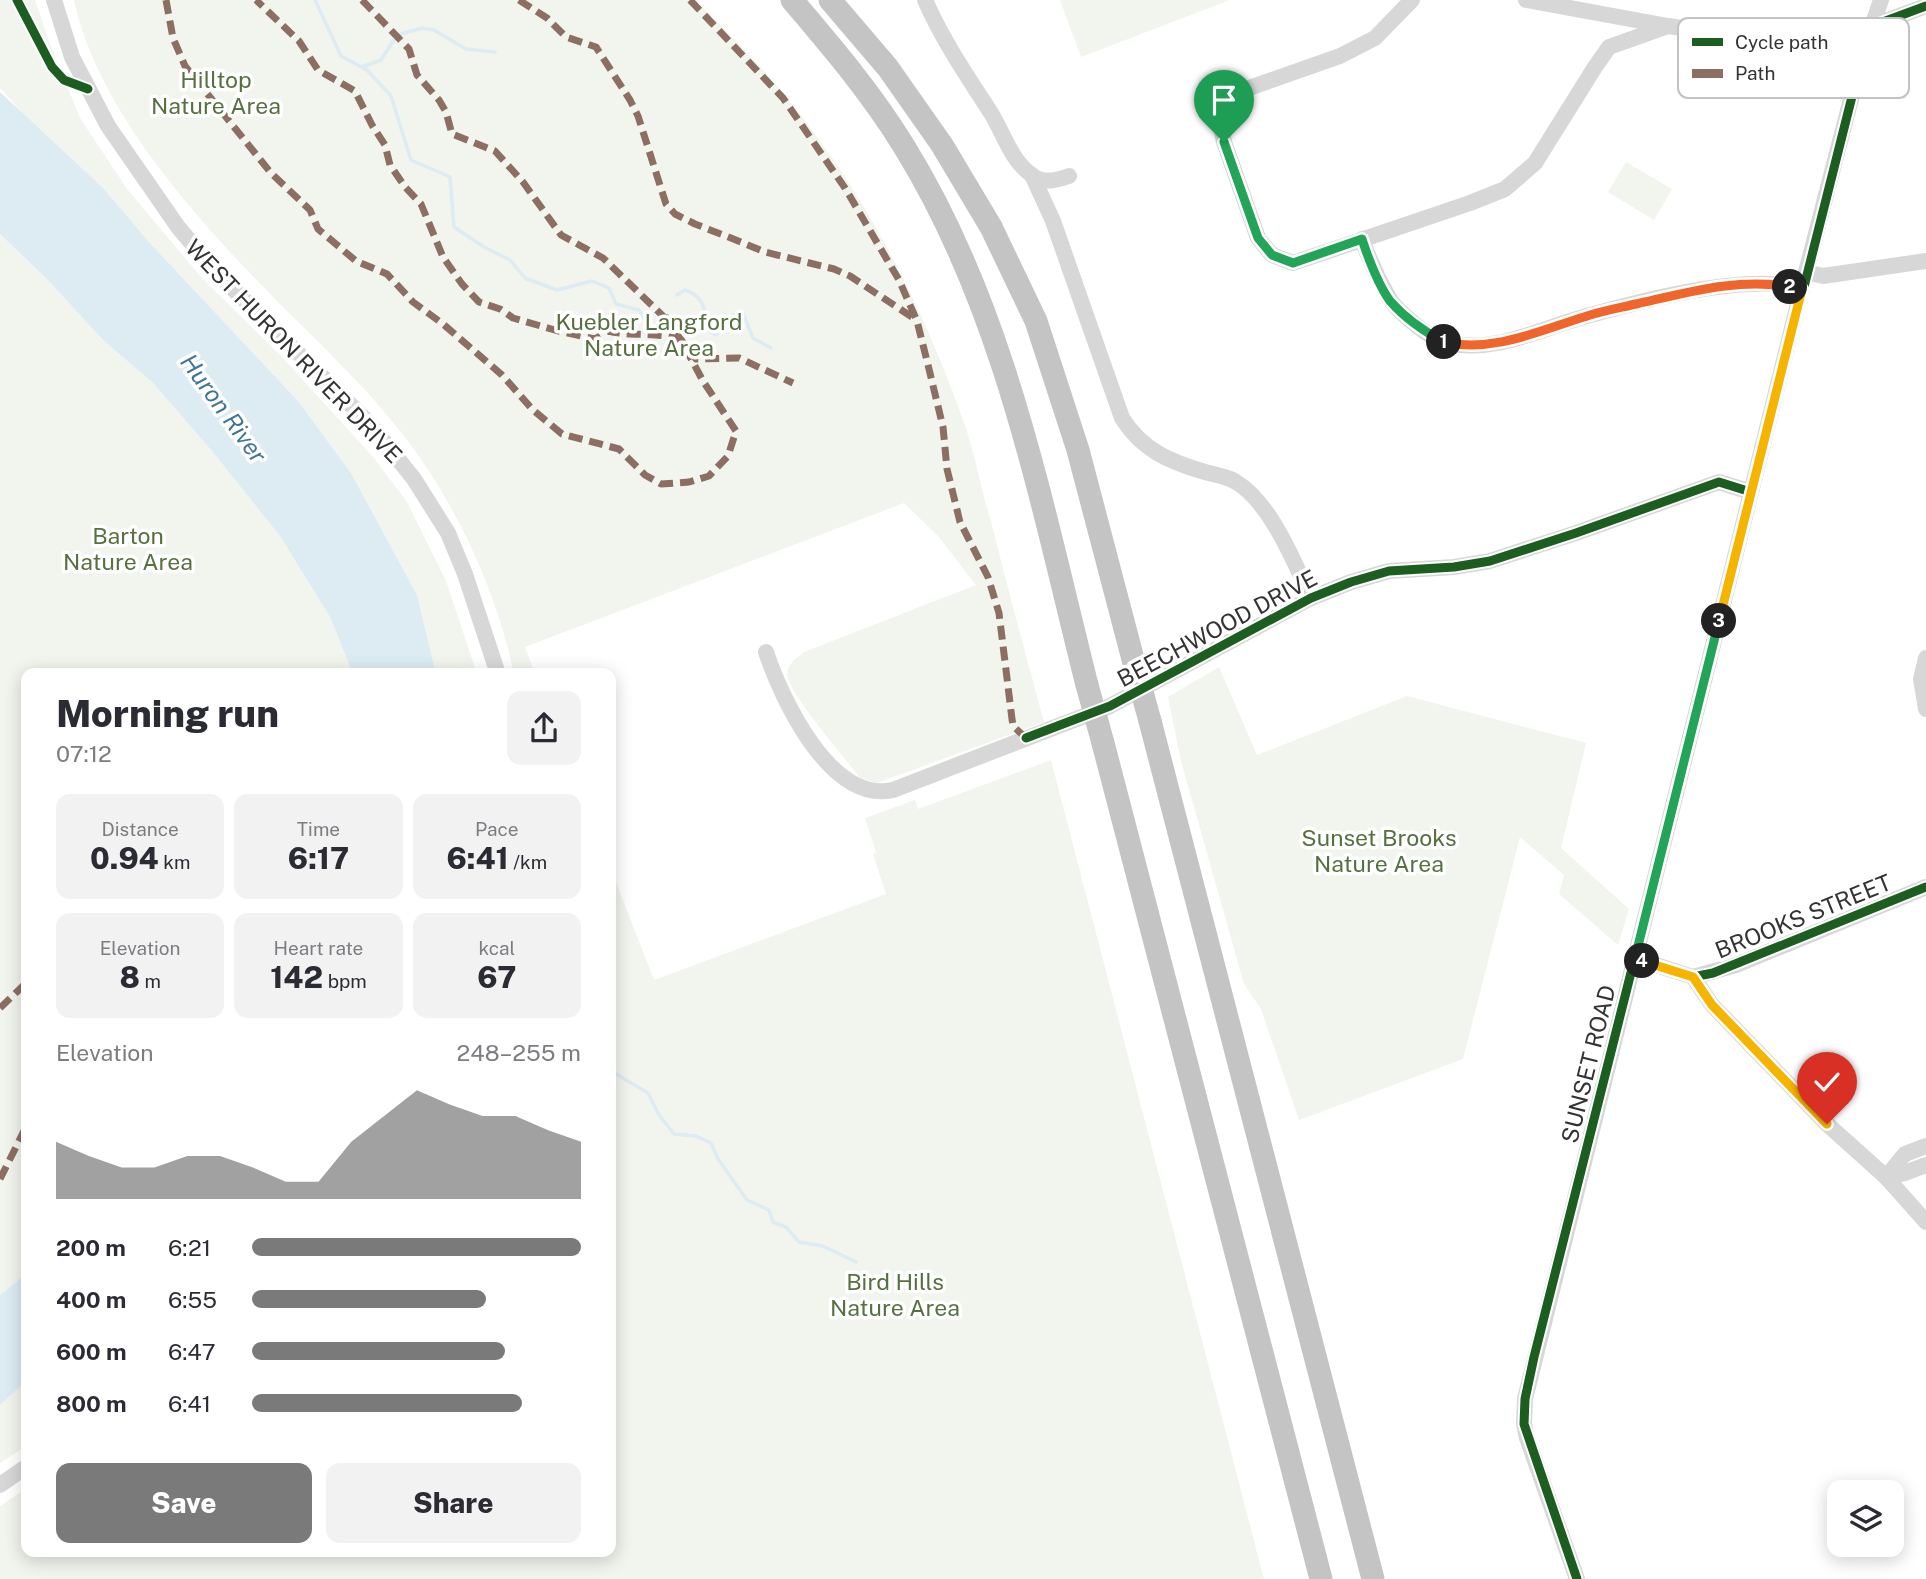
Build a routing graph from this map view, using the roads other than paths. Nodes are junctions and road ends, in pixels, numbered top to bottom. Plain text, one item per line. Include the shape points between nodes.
1 (54, 0) edge
2 (792, 0) edge
3 (830, 0) edge
4 (925, 0) edge
5 (1412, 0) edge
6 (1526, 0) edge
7 (1881, 0) edge
8 (1926, 6) edge
9 (1875, 18) edge
10 (1894, 18) edge
11 (1668, 26) junction
12 (1678, 27) edge
13 (1851, 98) edge
14 (1032, 176) junction
15 (1069, 176) dead end
16 (1362, 239) junction
17 (1926, 261) edge
18 (1806, 272) junction
19 (1802, 289) junction
20 (1751, 492) junction
21 (1311, 598) junction
22 (766, 652) dead end
23 (1926, 658) edge
24 (496, 668) edge
25 (1926, 709) edge
26 (1926, 887) edge
27 (1635, 958) junction
28 (1693, 977) junction
29 (1926, 1146) edge
30 (1926, 1165) edge
31 (1886, 1177) junction
32 (1926, 1222) edge
33 (21, 1470) edge
34 (0, 1485) edge
35 (1321, 1579) edge
36 (1373, 1579) edge
37 (1577, 1579) edge

1 - 24 street, WEST HURON RIVER DRIVE via 72,57 103,117 178,227 217,274 369,422 415,479 448,533
2 - 35 highway, bridge via 906,148 985,313 1021,425
3 - 36 highway, bridge via 888,68 942,145 991,227 1036,321 1078,450
4 - 14 street via 939,33 1015,158
5 - 16 street via 1375,38 1233,97 1220,122 1258,238 1272,255 1293,263
6 - 11 street
7 - 9 street, SUNSET ROAD
8 - 10 street
11 - 12 street
11 - 16 street via 1609,47 1535,163 1505,188
13 - 18 street, SUNSET ROAD
14 - 15 street via 1048,181
14 - 21 street via 1053,221 1122,418 1132,434 1165,458 1234,480 1252,493
16 - 19 street via 1390,300 1420,328 1445,343 1478,346 1525,338 1585,316 1686,292 1773,284
17 - 18 street via 1823,276
18 - 19 street, SUNSET ROAD
19 - 20 street, SUNSET ROAD
20 - 21 street, BEECHWOOD DRIVE via 1719,482 1490,561 1389,571
20 - 27 street, SUNSET ROAD
21 - 22 street, BEECHWOOD DRIVE via 1110,706 879,793 861,788 834,769 794,720
23 - 25 street via 1921,679
26 - 28 street, BROOKS STREET via 1736,965
27 - 28 street
27 - 37 street, SUNSET ROAD via 1523,1411 1527,1438
28 - 31 street via 1712,1005 1766,1062
29 - 31 street via 1905,1154
30 - 31 street
31 - 32 street
33 - 34 street

